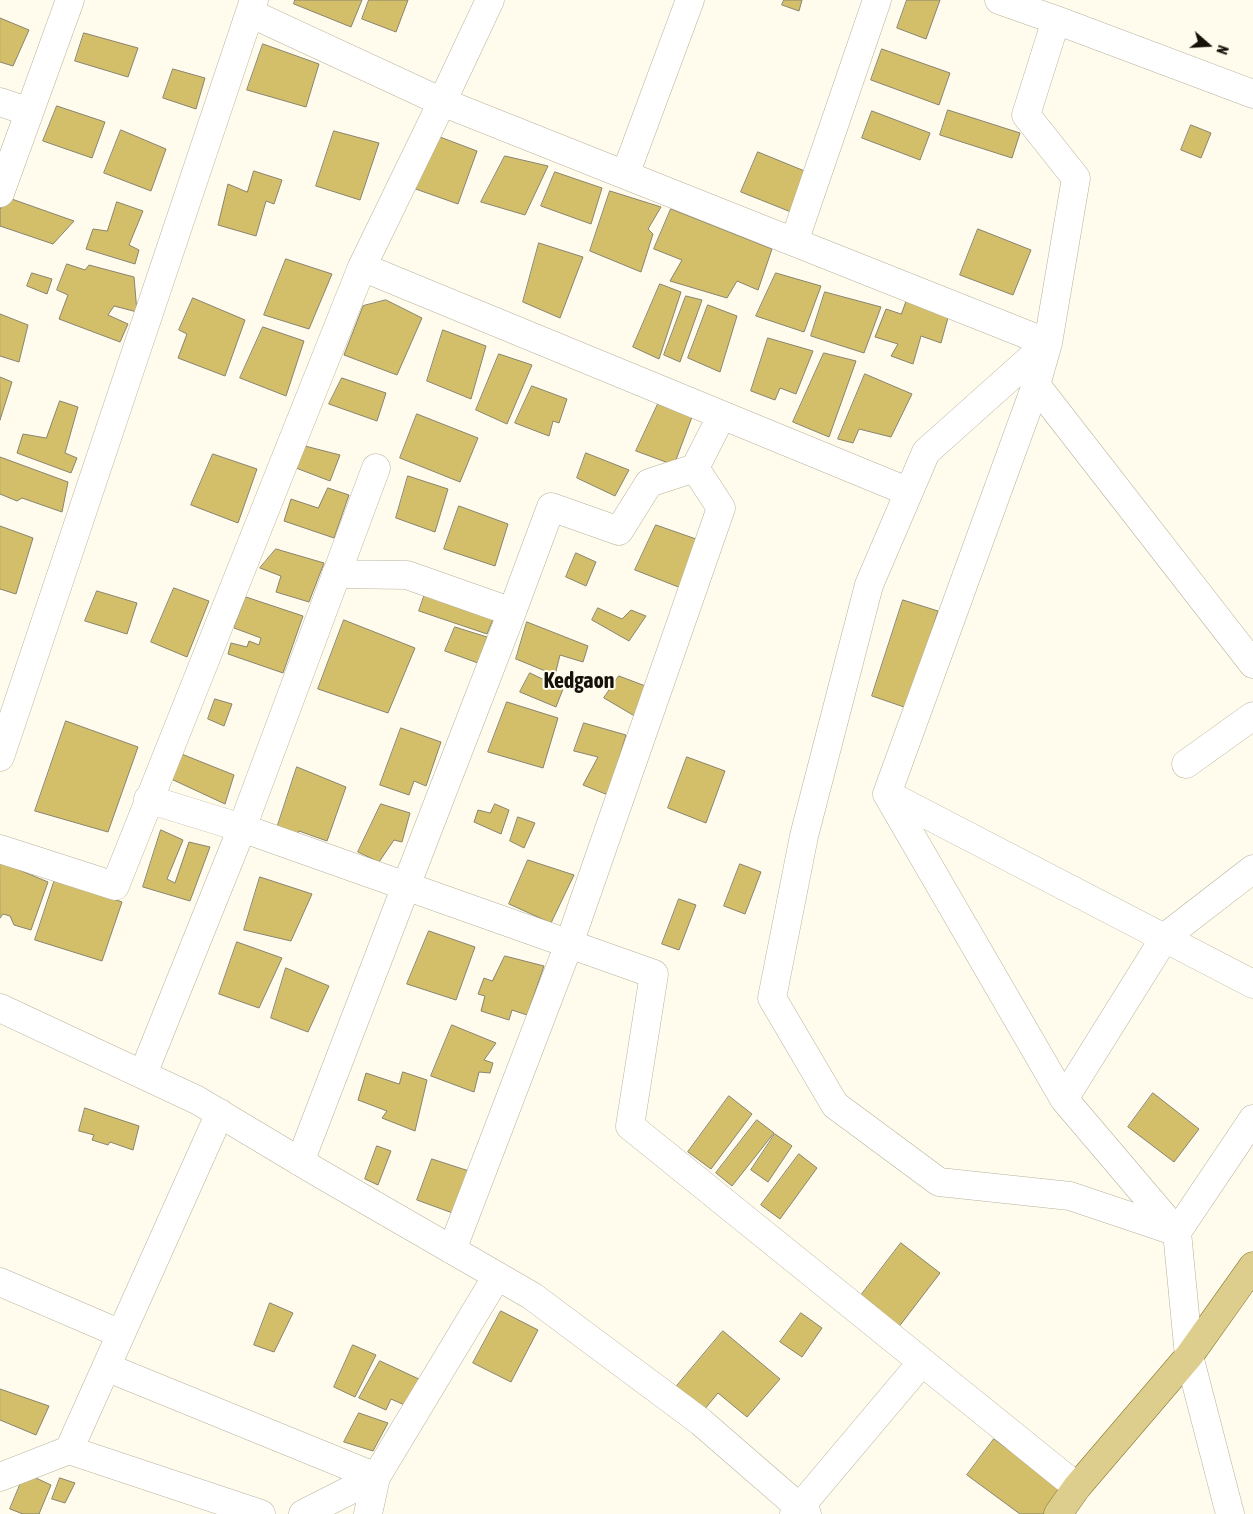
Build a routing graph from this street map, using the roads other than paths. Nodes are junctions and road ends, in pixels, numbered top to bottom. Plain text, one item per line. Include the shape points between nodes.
1 (70, 0) edge
2 (490, 0) edge
3 (690, 0) edge
4 (877, 0) edge
5 (999, 0) edge
6 (252, 6) edge
7 (1056, 20) junction
8 (1253, 94) edge
9 (0, 102) edge
10 (442, 102) junction
11 (29, 112) junction
12 (625, 175) junction
13 (0, 193) edge
14 (794, 242) junction
15 (362, 267) junction
16 (1048, 343) junction
17 (1036, 385) junction
18 (722, 415) junction
19 (376, 468) dead end
20 (695, 468) junction
21 (909, 492) junction
22 (336, 574) junction
23 (512, 612) junction
24 (1253, 664) edge
25 (1253, 716) edge
26 (0, 757) edge
27 (1186, 764) dead end
28 (887, 794) junction
29 (148, 800) junction
30 (242, 828) junction
31 (0, 850) edge
32 (1253, 869) edge
33 (406, 886) junction
34 (1165, 937) junction
35 (569, 944) junction
36 (1253, 984) edge
37 (0, 1008) edge
38 (143, 1074) junction
39 (1064, 1099) junction
40 (220, 1114) junction
41 (1253, 1119) edge
42 (300, 1162) junction
43 (1177, 1232) junction
44 (452, 1250) junction
45 (1253, 1266) edge
46 (498, 1276) junction
47 (0, 1282) edge
48 (121, 1334) junction
49 (1189, 1356) junction
50 (922, 1362) junction
51 (106, 1367) junction
52 (69, 1450) junction
53 (0, 1477) edge
54 (376, 1477) junction
55 (1077, 1487) junction
56 (800, 1512) edge
57 (261, 1514) edge
58 (303, 1514) edge
59 (368, 1514) edge
60 (1058, 1514) edge
61 (1230, 1514) edge

1 - 11 street
2 - 10 street
3 - 12 street
4 - 14 street
5 - 7 street
6 - 10 street
6 - 26 street
7 - 8 street
7 - 16 street via 1026,115 1076,178
9 - 11 street
10 - 12 street
10 - 15 street
11 - 13 street
12 - 14 street
14 - 16 street
15 - 18 street
15 - 29 street
16 - 17 street
16 - 21 street via 926,452
17 - 24 street
17 - 28 street
18 - 20 street
18 - 21 street
19 - 22 street
20 - 23 street via 649,483 619,530 551,507
20 - 35 street via 721,508
21 - 43 street via 869,585 804,836 772,998 835,1106 939,1182 1070,1196
22 - 23 street via 407,575
22 - 30 street
23 - 33 street
25 - 27 street
28 - 34 street
28 - 39 street
29 - 30 street
29 - 31 street via 115,886
30 - 33 street
30 - 38 street
32 - 34 street
33 - 35 street
33 - 42 street
34 - 36 street
34 - 39 street
35 - 44 street
35 - 50 street via 654,974 630,1126
37 - 38 street
38 - 40 street
39 - 43 street
40 - 42 street
40 - 48 street
41 - 43 street
42 - 44 street
43 - 49 street
44 - 46 street
45 - 49 main road
46 - 54 street
46 - 56 street via 532,1296 700,1422
47 - 48 street
48 - 51 street
49 - 55 main road
49 - 61 street
50 - 55 street
50 - 56 street
51 - 52 street
51 - 54 street
52 - 53 street
52 - 57 street
54 - 58 street
54 - 59 street
55 - 60 main road

